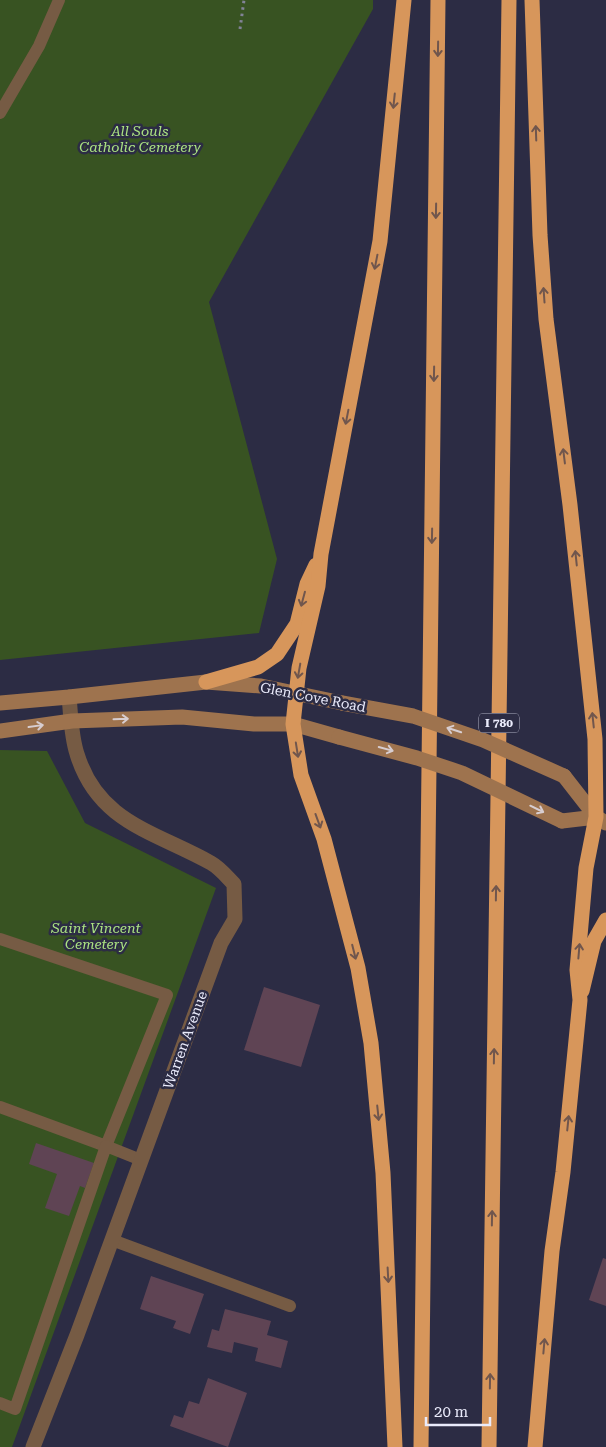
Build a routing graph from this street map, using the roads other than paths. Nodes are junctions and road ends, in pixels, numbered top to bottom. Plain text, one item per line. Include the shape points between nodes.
1 (59, 0) edge
2 (404, 0) edge
3 (438, 0) edge
4 (510, 0) edge
5 (532, 0) edge
6 (0, 113) edge
7 (321, 554) junction
8 (206, 682) junction
9 (295, 694) junction
10 (68, 697) junction
11 (0, 703) edge
12 (72, 721) junction
13 (294, 724) junction
14 (0, 731) edge
15 (601, 820) edge
16 (606, 920) edge
17 (0, 939) edge
18 (580, 1000) junction
19 (0, 1107) edge
20 (106, 1146) junction
21 (141, 1160) junction
22 (112, 1240) junction
23 (290, 1306) dead end
24 (0, 1403) edge
25 (33, 1447) edge
26 (395, 1447) edge
27 (421, 1447) edge
28 (489, 1447) edge
29 (535, 1447) edge

1 - 6 lane via 39,46
2 -> 7 highway via 380,241
3 -> 27 highway
28 -> 4 highway, I 780
15 -> 5 highway via 571,514 545,301
7 -> 8 highway via 307,584 297,624 277,654 258,667
7 -> 9 highway via 318,586
8 - 9 main road, Glen Cove Road via 261,686
8 - 10 main road, Glen Cove Road
9 - 13 highway
15 -> 9 main road, Glen Cove Road, bridge via 564,776 483,740 413,716
10 - 11 main road, Glen Cove Road
10 - 12 street, Warren Avenue
12 -> 13 main road via 182,717
14 -> 12 main road
12 - 21 street, Warren Avenue via 77,755 94,791 113,811 213,864 234,884 235,919 221,943
13 -> 15 main road, bridge via 462,773 562,821
13 -> 26 highway via 301,775 324,839 356,959 370,1043 382,1172
18 -> 15 highway via 577,970 586,868
16 - 18 highway via 594,941
17 - 20 lane via 167,995
29 -> 18 highway via 552,1251
19 - 20 lane
20 - 21 lane
20 - 24 lane via 15,1409
21 - 22 street, Warren Avenue
22 - 23 lane
22 - 25 street, Warren Avenue

